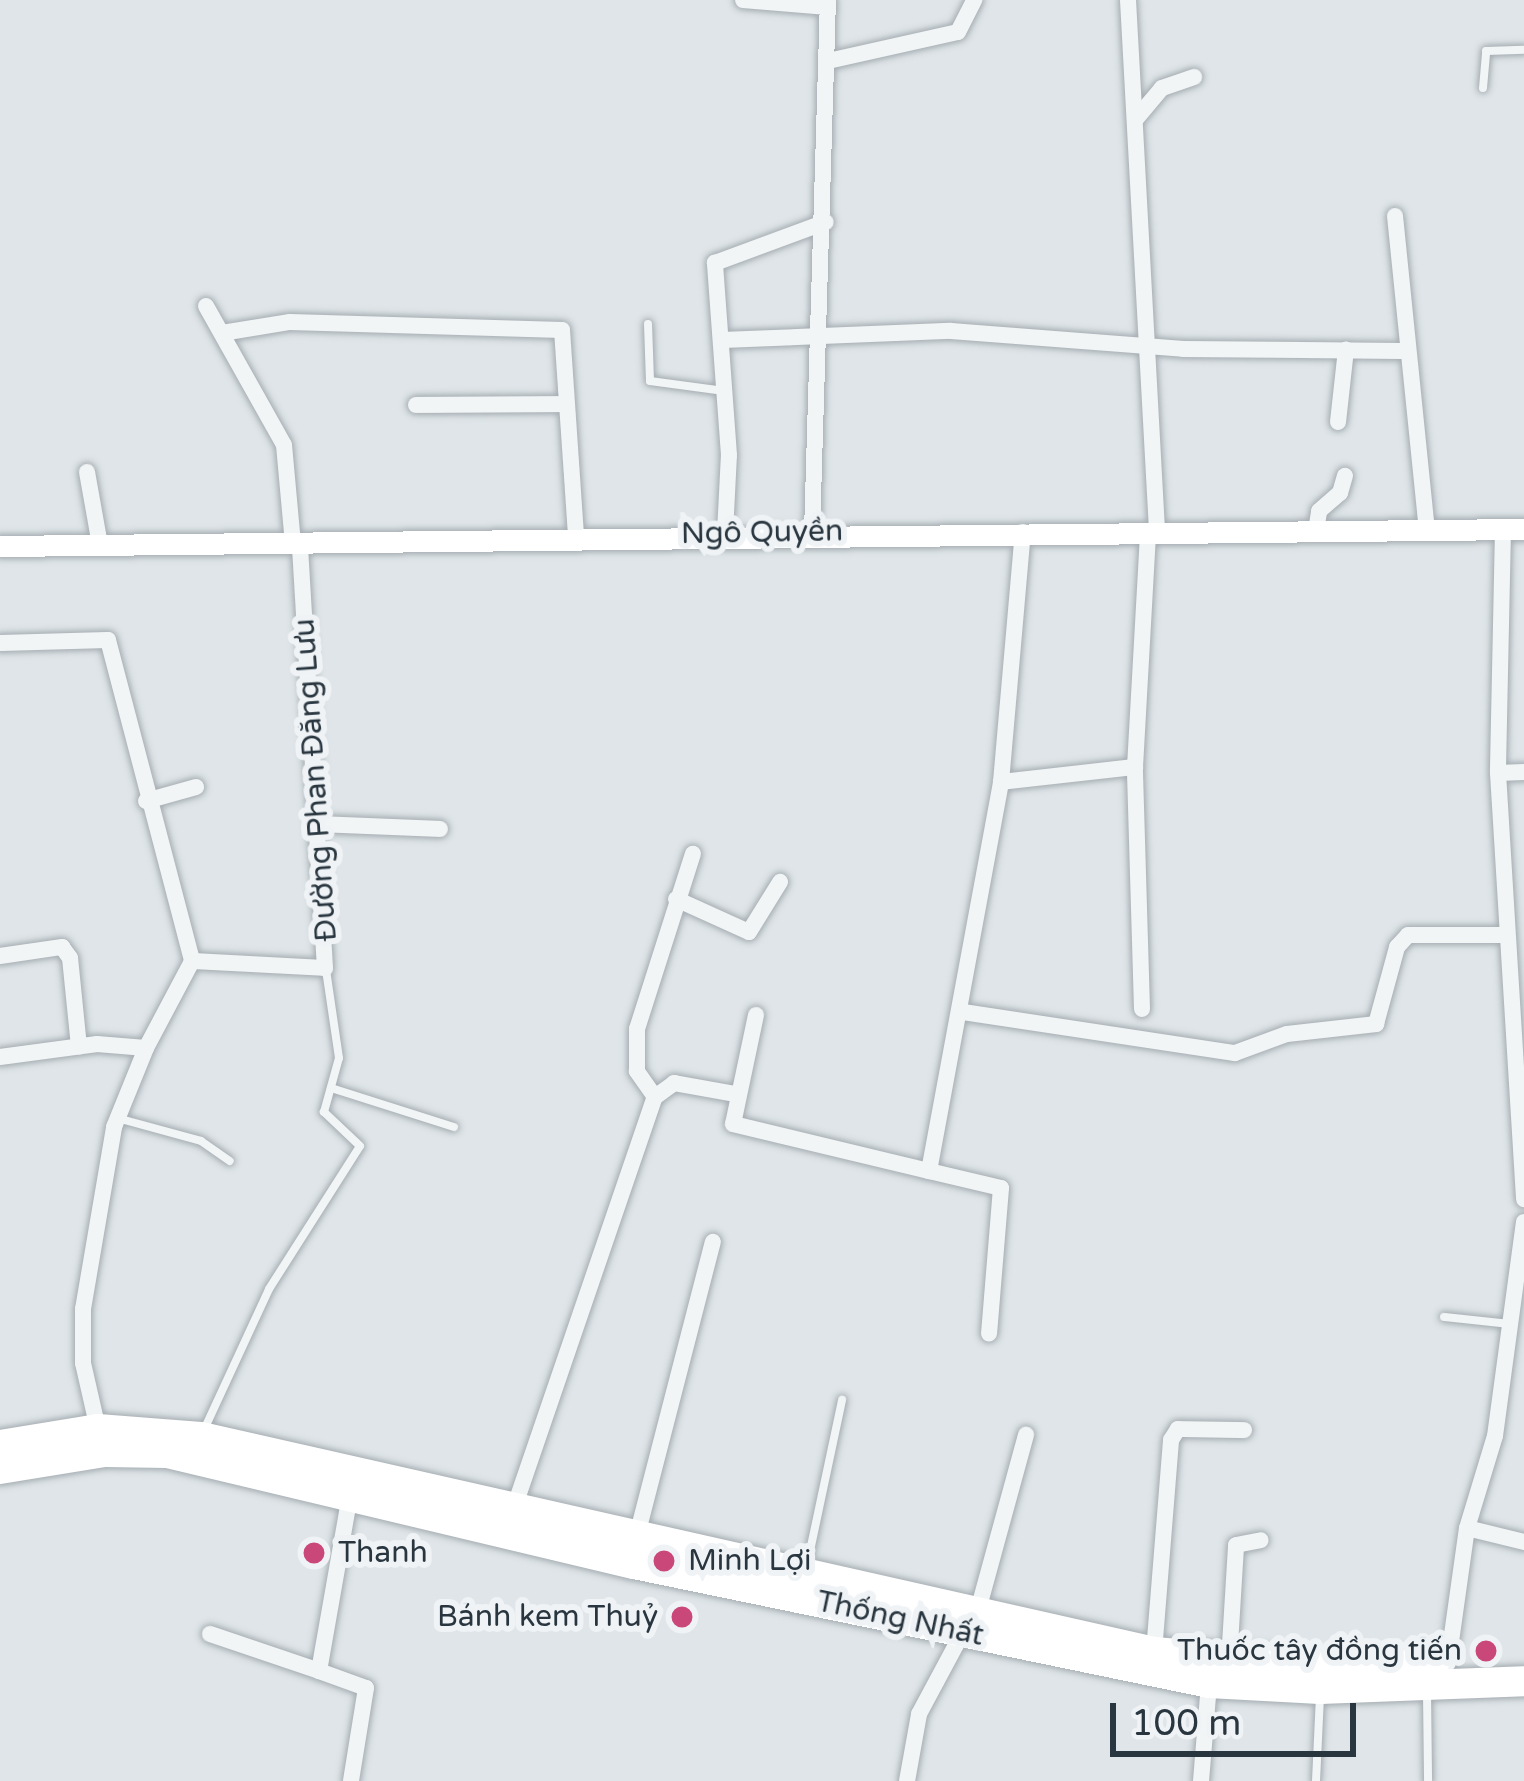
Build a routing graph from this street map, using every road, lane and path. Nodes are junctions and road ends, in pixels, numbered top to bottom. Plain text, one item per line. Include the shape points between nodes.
1 (742, 0) edge
2 (974, 0) edge
3 (1128, 0) edge
4 (828, 3) edge
5 (1524, 50) edge
6 (828, 61) junction
7 (1195, 77) dead end
8 (1483, 88) dead end
9 (1135, 120) junction
10 (1395, 216) dead end
11 (826, 222) junction
12 (206, 306) dead end
13 (648, 324) dead end
14 (221, 333) junction
15 (823, 334) junction
16 (722, 340) junction
17 (1146, 346) junction
18 (1346, 350) junction
19 (1403, 351) junction
20 (725, 391) junction
21 (566, 404) junction
22 (416, 406) dead end
23 (1338, 422) dead end
24 (87, 472) dead end
25 (1345, 476) dead end
26 (1514, 529) edge
27 (1427, 530) junction
28 (1152, 531) junction
29 (1316, 531) junction
30 (812, 532) junction
31 (1023, 532) junction
32 (725, 533) junction
33 (576, 536) junction
34 (297, 543) junction
35 (100, 545) junction
36 (0, 546) edge
37 (0, 643) edge
38 (1135, 767) junction
39 (1524, 772) edge
40 (1498, 773) junction
41 (1001, 782) junction
42 (196, 788) dead end
43 (146, 801) junction
44 (320, 824) junction
45 (440, 829) dead end
46 (693, 854) dead end
47 (780, 882) dead end
48 (676, 899) junction
49 (1507, 935) junction
50 (0, 956) edge
51 (192, 962) junction
52 (325, 968) junction
53 (1142, 1009) dead end
54 (963, 1012) junction
55 (755, 1015) dead end
56 (79, 1047) junction
57 (146, 1048) junction
58 (0, 1057) edge
59 (331, 1088) junction
60 (735, 1094) junction
61 (655, 1097) junction
62 (117, 1118) junction
63 (454, 1126) dead end
64 (230, 1161) dead end
65 (929, 1171) junction
66 (1524, 1199) edge
67 (1524, 1222) edge
68 (713, 1242) dead end
69 (1444, 1317) dead end
70 (989, 1334) dead end
71 (1516, 1334) edge
72 (842, 1400) dead end
73 (98, 1430) junction
74 (1244, 1430) dead end
75 (1026, 1435) dead end
76 (201, 1437) junction
77 (0, 1445) edge
78 (0, 1469) edge
79 (350, 1496) junction
80 (453, 1508) junction
81 (514, 1508) junction
82 (1467, 1528) junction
83 (636, 1540) junction
84 (1261, 1540) dead end
85 (1524, 1542) edge
86 (806, 1573) junction
87 (957, 1620) junction
88 (210, 1634) dead end
89 (1154, 1652) junction
90 (1524, 1660) edge
91 (319, 1671) junction
92 (1219, 1672) junction
93 (1437, 1672) junction
94 (1371, 1677) junction
95 (1524, 1681) edge
96 (1320, 1690) junction
97 (351, 1781) edge
98 (907, 1781) edge
99 (1201, 1781) edge
100 (1316, 1781) edge
101 (1428, 1781) edge

1 - 4 street
2 - 6 street via 958,32
3 - 9 street
4 - 6 street
5 - 8 lane via 1492,46
6 - 11 street
7 - 9 street via 1162,88
9 - 17 street
10 - 19 street
11 - 15 street
11 - 16 street via 715,263
12 - 14 street, Đường Phan Đăng Lưu
13 - 20 lane via 650,381
14 - 21 street via 290,322 557,328
14 - 34 street, Đường Phan Đăng Lưu via 284,445
15 - 16 street
15 - 17 street via 951,332
15 - 30 street
16 - 20 street
17 - 18 street
17 - 28 street
18 - 19 street
18 - 23 street
19 - 27 street
20 - 32 street
21 - 22 street
21 - 33 street
24 - 35 street
25 - 29 street via 1340,493 1318,511
26 - 27 street, Ngô Quyền
26 - 40 street
27 - 29 street, Ngô Quyền
28 - 29 street, Ngô Quyền
28 - 31 street, Ngô Quyền
28 - 38 street
30 - 31 street, Ngô Quyền
30 - 32 street, Ngô Quyền
31 - 41 street
32 - 33 street, Ngô Quyền
33 - 34 street, Ngô Quyền
34 - 35 street, Ngô Quyền
34 - 44 street, Đường Phan Đăng Lưu
35 - 36 street, Ngô Quyền
37 - 43 street via 95,634 108,640
38 - 41 street
38 - 53 street
39 - 40 street
40 - 49 street
41 - 54 street
42 - 43 street
43 - 51 street
44 - 45 street
44 - 52 street, Đường Phan Đăng Lưu
46 - 48 street
47 - 48 street via 744,933
48 - 61 street via 637,1029 637,1071
49 - 54 street via 1408,935 1397,947 1376,1024 1287,1034 1235,1053
49 - 66 street
50 - 56 street via 62,947 70,958
51 - 52 street, Đường Phan Đăng Lưu
51 - 57 street
52 - 59 lane via 339,1058
54 - 65 street
55 - 60 street
56 - 57 street
56 - 58 street
57 - 62 street
59 - 63 lane
59 - 76 lane via 324,1112 359,1139 358,1155 269,1289
60 - 61 street via 674,1083
60 - 65 street via 730,1117 741,1131
61 - 81 street
62 - 64 lane via 201,1141
62 - 73 street via 83,1310 83,1363
65 - 70 street via 1001,1188
67 - 71 street
68 - 83 street
69 - 71 lane
71 - 82 street
72 - 86 lane
73 - 76 highway, Thống Nhất
73 - 77 highway, Thống Nhất
74 - 89 street via 1178,1430 1171,1440
75 - 87 street
76 - 80 highway, Thống Nhất
78 - 79 highway, Thống Nhất via 105,1451 167,1453
79 - 80 highway, Thống Nhất
79 - 91 street
80 - 81 highway, Thống Nhất
80 - 87 highway, Thống Nhất
81 - 83 highway, Thống Nhất
82 - 85 street
82 - 93 street
83 - 86 highway, Thống Nhất
84 - 92 street via 1237,1545
86 - 87 highway, Thống Nhất
87 - 89 highway, Thống Nhất
87 - 92 highway, Thống Nhất
87 - 98 street via 919,1714
88 - 91 street
89 - 92 highway, Thống Nhất
90 - 93 highway, Thống Nhất
91 - 97 street via 366,1688
92 - 94 highway, Thống Nhất
92 - 96 highway, Thống Nhất
92 - 99 street
93 - 94 highway, Thống Nhất
93 - 95 highway, Thống Nhất
93 - 101 lane
94 - 96 highway, Thống Nhất
96 - 100 lane

